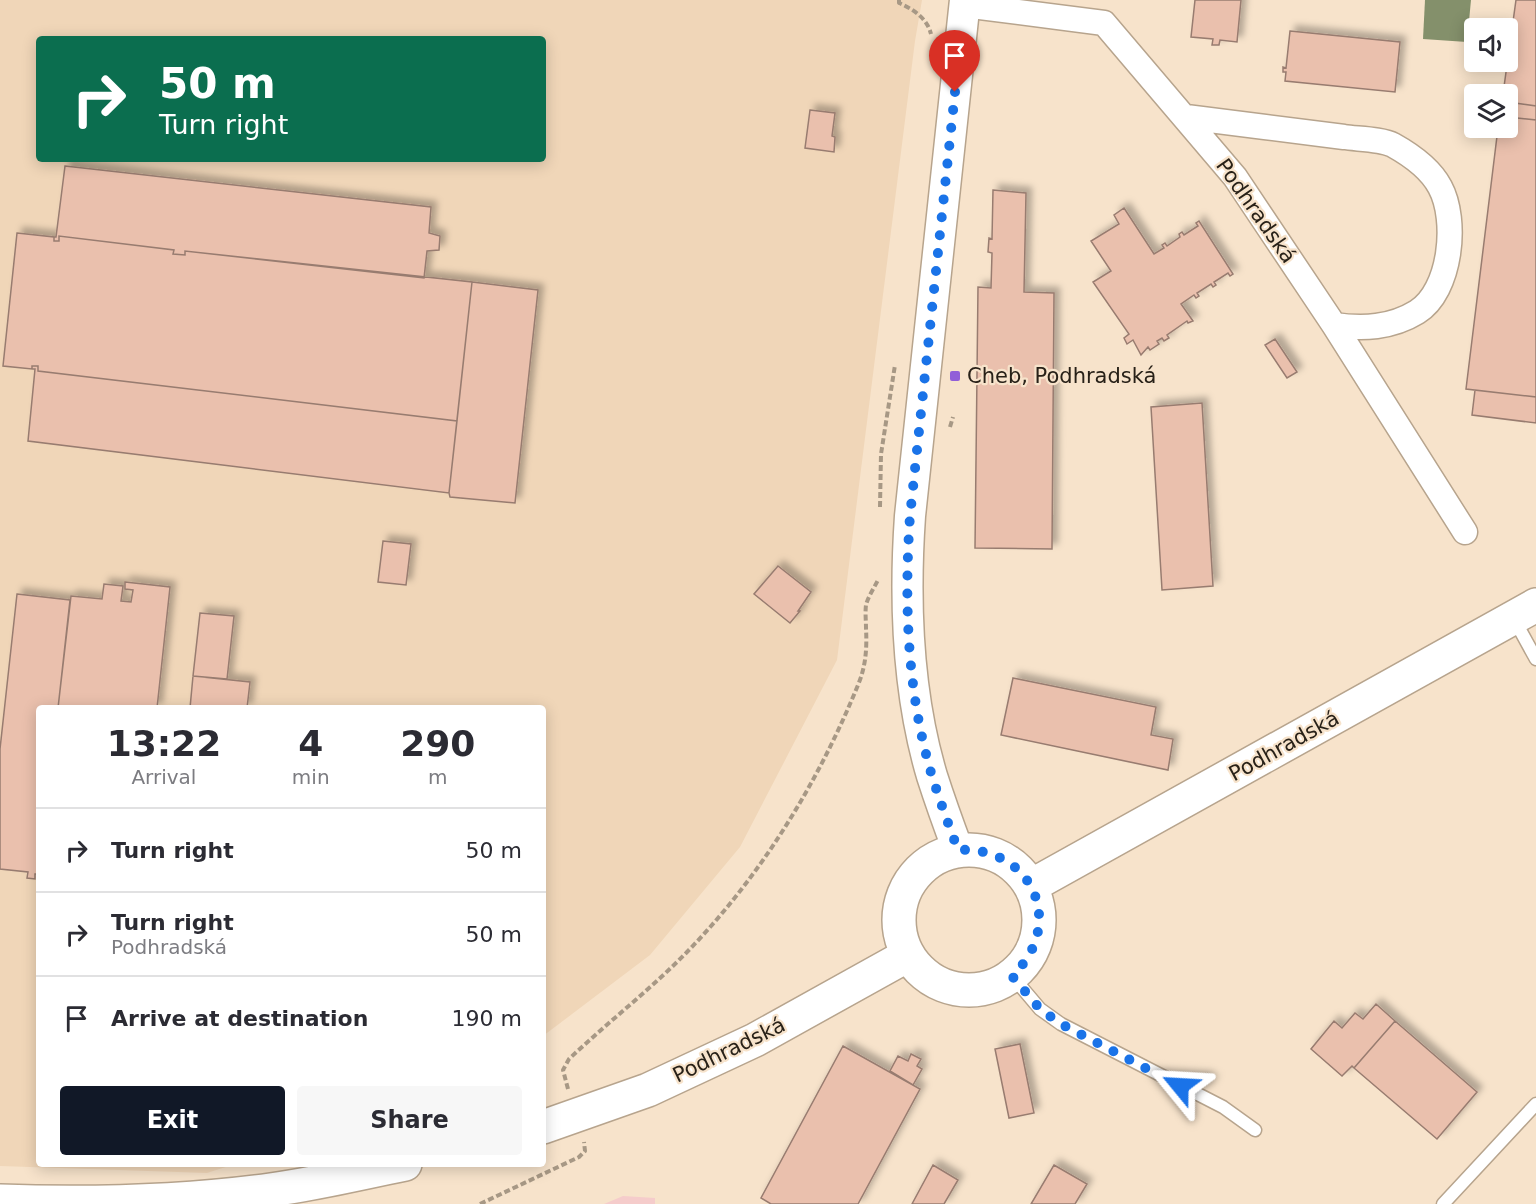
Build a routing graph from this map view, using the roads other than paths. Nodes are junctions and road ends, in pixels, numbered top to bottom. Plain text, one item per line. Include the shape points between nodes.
1 (964, 3) edge
2 (1186, 117) junction
3 (1334, 325) junction
4 (1465, 532) dead end
5 (1525, 612) edge
6 (1536, 659) edge
7 (958, 850) junction
8 (1031, 886) junction
9 (908, 955) junction
10 (1012, 976) junction
11 (1536, 1104) edge
12 (546, 1126) edge
13 (1255, 1130) dead end
14 (390, 1167) edge
15 (0, 1201) edge
16 (1443, 1204) edge

1 - 2 street, Podhradská via 1104,23
1 - 7 street, Podhradská via 906,566 918,711 932,776
2 - 3 street, Podhradská via 1235,177
2 - 3 street via 1390,143 1419,161 1440,187 1450,245 1445,273 1435,294 1417,312 1383,326
3 - 4 street, Podhradská
5 - 6 lane
5 - 8 main road, Podhradská
7 - 8 main road via 1000,856 1023,874
7 - 9 main road via 930,861 909,882 899,911 902,941
8 - 10 main road via 1038,906 1039,928 1030,955
9 - 10 main road via 927,977 955,989 985,989
9 - 12 main road, Podhradská via 755,1040 648,1090
10 - 13 lane via 1040,1009 1061,1024 1223,1107
11 - 16 lane
14 - 15 main road via 271,1190 199,1198 107,1203

